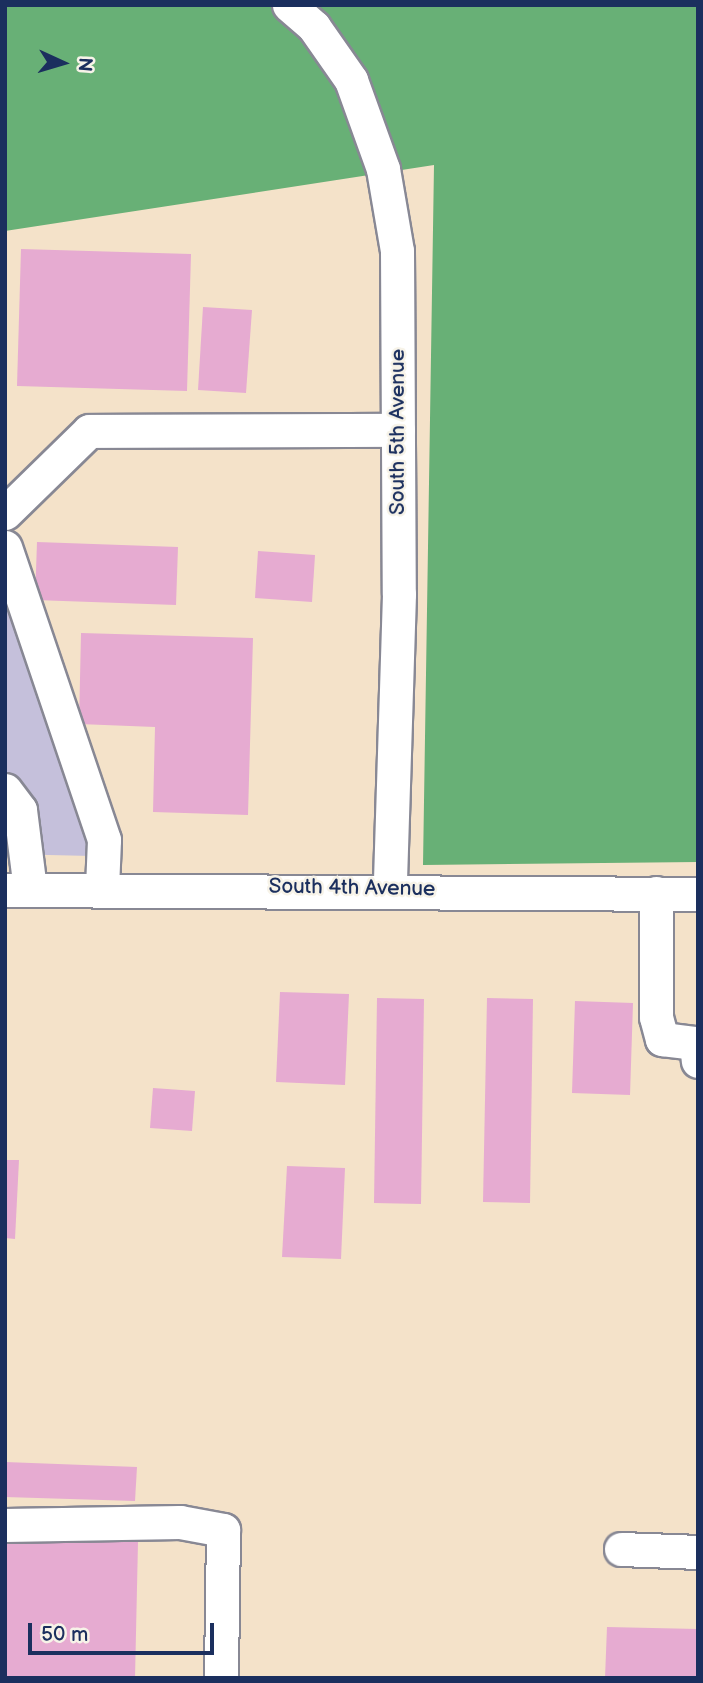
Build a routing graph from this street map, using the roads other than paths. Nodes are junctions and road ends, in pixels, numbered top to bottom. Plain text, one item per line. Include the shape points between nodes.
1 (289, 5) edge
2 (398, 430) junction
3 (5, 513) edge
4 (5, 547) edge
5 (5, 790) edge
6 (102, 888) junction
7 (390, 888) junction
8 (18, 889) edge
9 (656, 893) junction
10 (698, 894) edge
11 (698, 1061) edge
12 (5, 1525) edge
13 (621, 1549) dead end
14 (698, 1552) edge
15 (221, 1678) edge

1 - 2 street, South 5th Avenue via 314,27 351,80 383,169 397,251
2 - 3 street via 89,431
2 - 7 street, South 5th Avenue
4 - 6 street via 104,840
5 - 8 street via 20,810
6 - 7 street, South 4th Avenue
6 - 8 street, South 4th Avenue
7 - 9 street, South 4th Avenue
9 - 10 street, South 4th Avenue
9 - 11 street via 656,1017 662,1039 696,1043
12 - 15 street via 180,1522 223,1530
13 - 14 street

